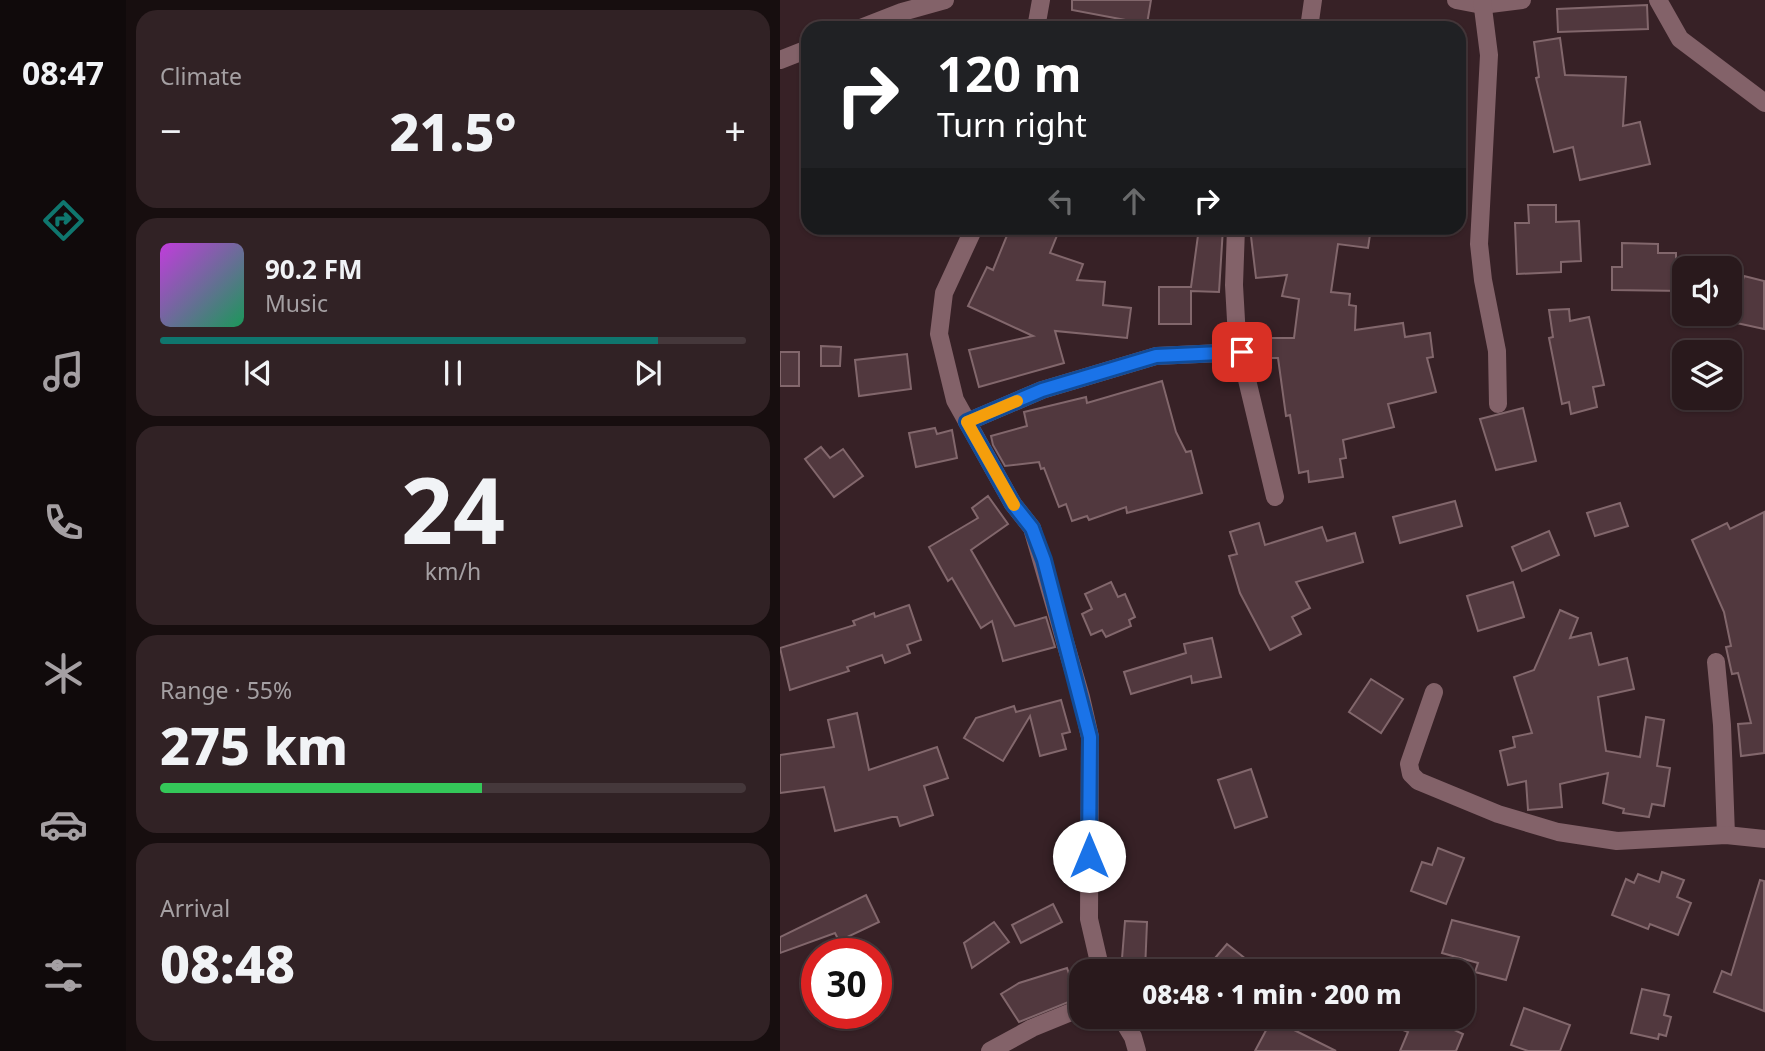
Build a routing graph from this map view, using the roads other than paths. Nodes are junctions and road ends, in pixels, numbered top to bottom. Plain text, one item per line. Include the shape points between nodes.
1 (945, 0) edge
2 (1041, 0) edge
3 (1313, 0) edge
4 (1456, 0) edge
5 (1522, 0) edge
6 (1658, 0) edge
7 (1482, 2) edge
8 (879, 21) edge
9 (1037, 21) edge
10 (1310, 21) edge
11 (801, 52) edge
12 (780, 61) edge
13 (1763, 97) edge
14 (971, 235) edge
15 (1236, 235) edge
16 (1242, 352) junction
17 (1498, 404) dead end
18 (967, 422) junction
19 (1275, 497) dead end
20 (1716, 662) dead end
21 (1434, 692) dead end
22 (1726, 835) junction
23 (1765, 839) edge
24 (1098, 959) edge
25 (1069, 1014) edge
26 (1127, 1029) edge
27 (990, 1051) edge
28 (1137, 1051) edge

1 - 8 street
2 - 9 street
3 - 10 street
4 - 7 street
5 - 7 street
6 - 13 street via 1680,39
7 - 17 street via 1489,55 1479,244 1497,351
11 - 12 street
14 - 18 street via 944,293 939,334 954,400
15 - 16 street via 1234,285
16 - 18 street via 1156,356 1042,390
16 - 19 street
18 - 24 street via 1013,504 1032,528 1081,697 1090,737 1089,919
20 - 22 street
21 - 22 street via 1409,764 1418,781 1498,814 1558,832 1617,841
22 - 23 street
25 - 27 street
26 - 28 street

